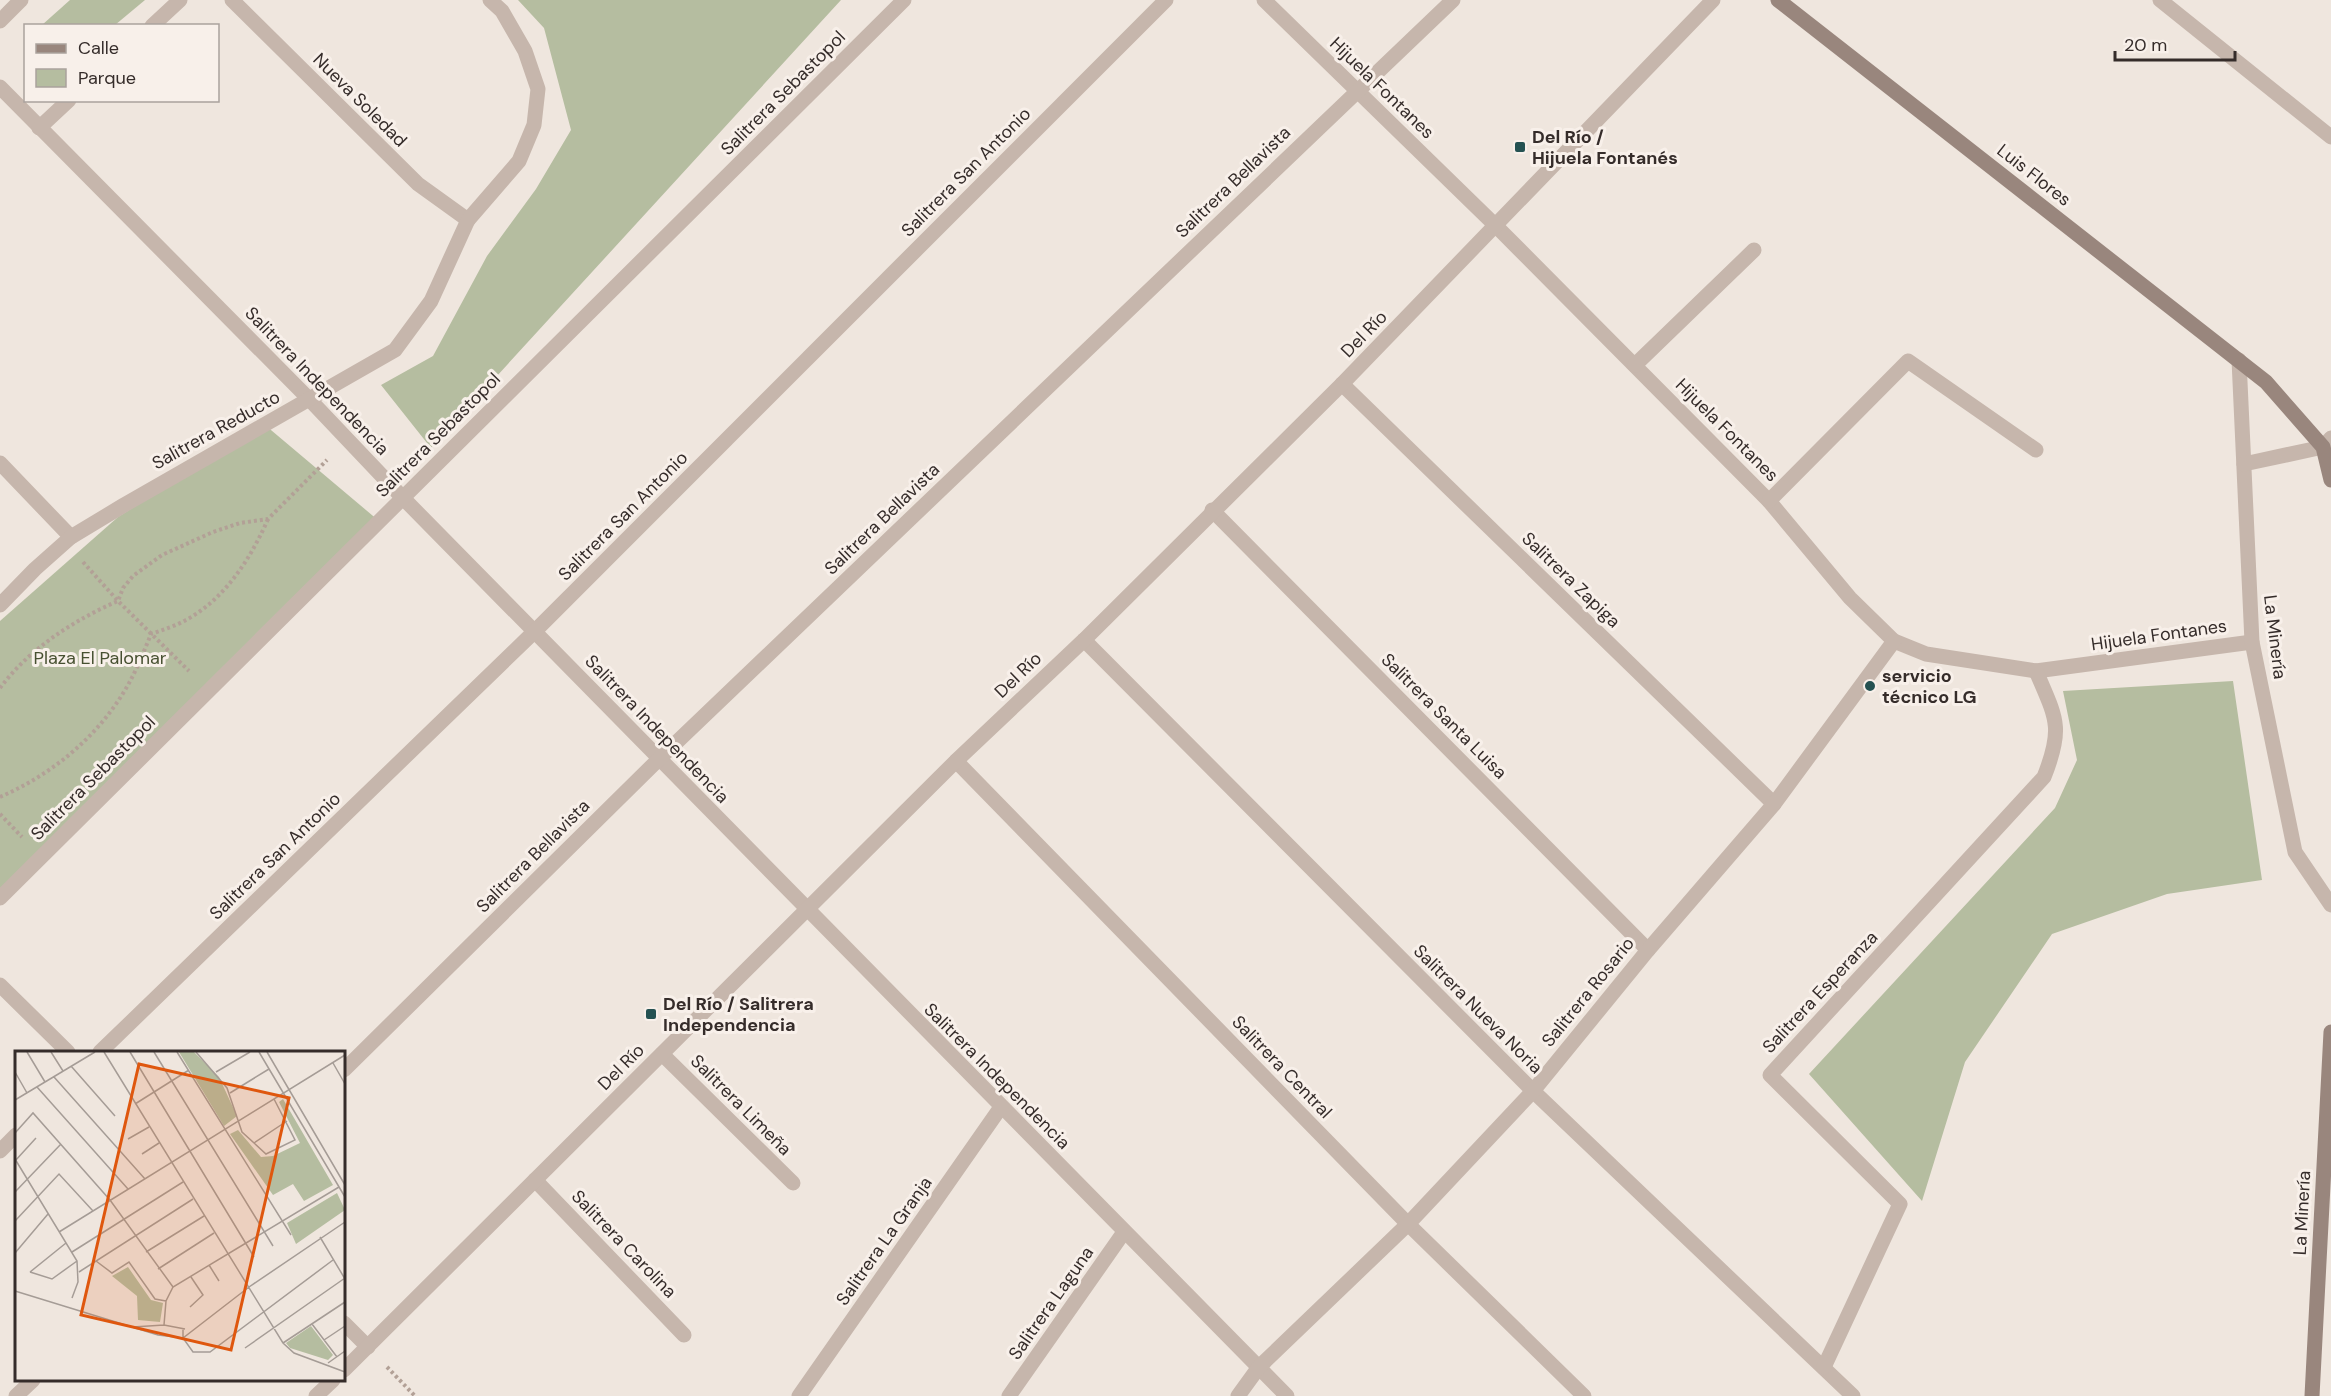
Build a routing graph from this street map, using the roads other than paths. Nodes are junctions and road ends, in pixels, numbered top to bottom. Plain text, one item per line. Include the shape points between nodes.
1 (21, 0) edge
2 (180, 0) edge
3 (231, 0) edge
4 (490, 0) edge
5 (904, 0) edge
6 (1166, 0) edge
7 (1264, 0) edge
8 (1453, 0) edge
9 (1713, 0) edge
10 (1778, 0) edge
11 (2160, 0) edge
12 (0, 21) edge
13 (154, 24) edge
14 (0, 87) edge
15 (1357, 91) junction
16 (67, 102) edge
17 (39, 128) junction
18 (2331, 137) edge
19 (468, 220) junction
20 (1496, 226) junction
21 (1754, 250) dead end
22 (2239, 360) junction
23 (1635, 364) junction
24 (1342, 384) junction
25 (310, 400) junction
26 (2327, 442) edge
27 (2036, 450) dead end
28 (0, 463) edge
29 (2244, 464) junction
30 (2331, 480) edge
31 (403, 498) junction
32 (1769, 501) junction
33 (1212, 510) junction
34 (68, 540) junction
35 (0, 605) edge
36 (535, 631) junction
37 (1084, 640) junction
38 (1894, 641) junction
39 (2252, 642) junction
40 (2036, 671) junction
41 (659, 759) junction
42 (956, 761) junction
43 (1774, 804) junction
44 (0, 898) edge
45 (2331, 905) edge
46 (807, 909) junction
47 (1648, 950) junction
48 (0, 985) edge
49 (2331, 1032) edge
50 (66, 1051) edge
51 (102, 1051) edge
52 (662, 1054) junction
53 (345, 1069) edge
54 (1533, 1091) junction
55 (1001, 1107) junction
56 (15, 1136) edge
57 (0, 1151) edge
58 (535, 1180) junction
59 (793, 1183) dead end
60 (1408, 1224) junction
61 (1124, 1232) junction
62 (345, 1324) edge
63 (684, 1335) dead end
64 (368, 1347) junction
65 (1259, 1367) junction
66 (1824, 1367) junction
67 (345, 1369) edge
68 (32, 1381) edge
69 (332, 1381) edge
70 (16, 1396) edge
71 (316, 1396) edge
72 (798, 1396) edge
73 (1009, 1396) edge
74 (1238, 1396) edge
75 (1287, 1396) edge
76 (1584, 1396) edge
77 (1853, 1396) edge
78 (2312, 1396) edge

1 - 12 street
2 - 13 street
3 - 19 street, Nueva Soledad via 418,184
4 - 19 street, Salitrera Reducto via 502,11 525,51 538,88 534,125 519,161
5 - 31 street, Salitrera Sebastopol
6 - 36 street, Salitrera San Antonio
7 - 15 street, Hijuela Fontanes
8 - 15 street, Salitrera Bellavista
9 - 20 street, Del Río
10 - 22 main road, Luis Flores
11 - 18 street
14 - 17 street, Salitrera Independencia
15 - 20 street, Hijuela Fontanes
15 - 41 street, Salitrera Bellavista
16 - 17 street
17 - 25 street, Salitrera Independencia
19 - 25 street, Salitrera Reducto via 431,301 395,350
20 - 23 street, Hijuela Fontanes
20 - 24 street, Del Río
21 - 23 street
22 - 26 main road, Luis Flores
22 - 29 street, La Minería
23 - 32 street, Hijuela Fontanes
24 - 33 street, Del Río
24 - 43 street, Salitrera Zapiga
25 - 31 street, Salitrera Independencia
25 - 34 street, Salitrera Reducto via 124,504
26 - 29 street
26 - 30 main road
27 - 32 street via 1908,361
28 - 34 street
29 - 39 street, La Minería
31 - 36 street, Salitrera Independencia
31 - 44 street, Salitrera Sebastopol
32 - 38 street, Hijuela Fontanes via 1850,598
33 - 37 street, Del Río
33 - 47 street, Salitrera Santa Luisa
34 - 35 street, Salitrera Reducto
36 - 41 street, Salitrera Independencia
36 - 51 street, Salitrera San Antonio
37 - 42 street, Del Río
37 - 54 street, Salitrera Nueva Noria
38 - 40 street, Hijuela Fontanes via 1926,654
38 - 43 street, Salitrera Rosario
39 - 40 street, Hijuela Fontanes
39 - 45 street, La Minería via 2295,852
40 - 66 street, Salitrera Esperanza via 2055,715 2057,731 2044,777 1770,1075 1900,1204
41 - 46 street, Salitrera Independencia
41 - 53 street, Salitrera Bellavista
42 - 46 street, Del Río
42 - 60 street, Salitrera Central
43 - 47 street, Salitrera Rosario
46 - 52 street, Del Río
46 - 55 street, Salitrera Independencia
47 - 54 street, Salitrera Rosario
48 - 50 street
49 - 78 main road, La Minería
52 - 58 street, Del Río
52 - 59 street, Salitrera Limeña
54 - 60 street, Salitrera Rosario
54 - 66 street, Salitrera Nueva Noria
55 - 61 street, Salitrera Independencia
55 - 72 street, Salitrera La Granja
56 - 57 street
58 - 63 street, Salitrera Carolina
58 - 64 street, Del Río
60 - 65 street, Salitrera Rosario
60 - 76 street, Salitrera Central
61 - 65 street, Salitrera Independencia
61 - 73 street, Salitrera Laguna
62 - 64 street
64 - 67 street, Del Río
65 - 74 street, Salitrera Rosario
65 - 75 street, Salitrera Independencia
66 - 77 street, Salitrera Nueva Noria
68 - 70 street
69 - 71 street

